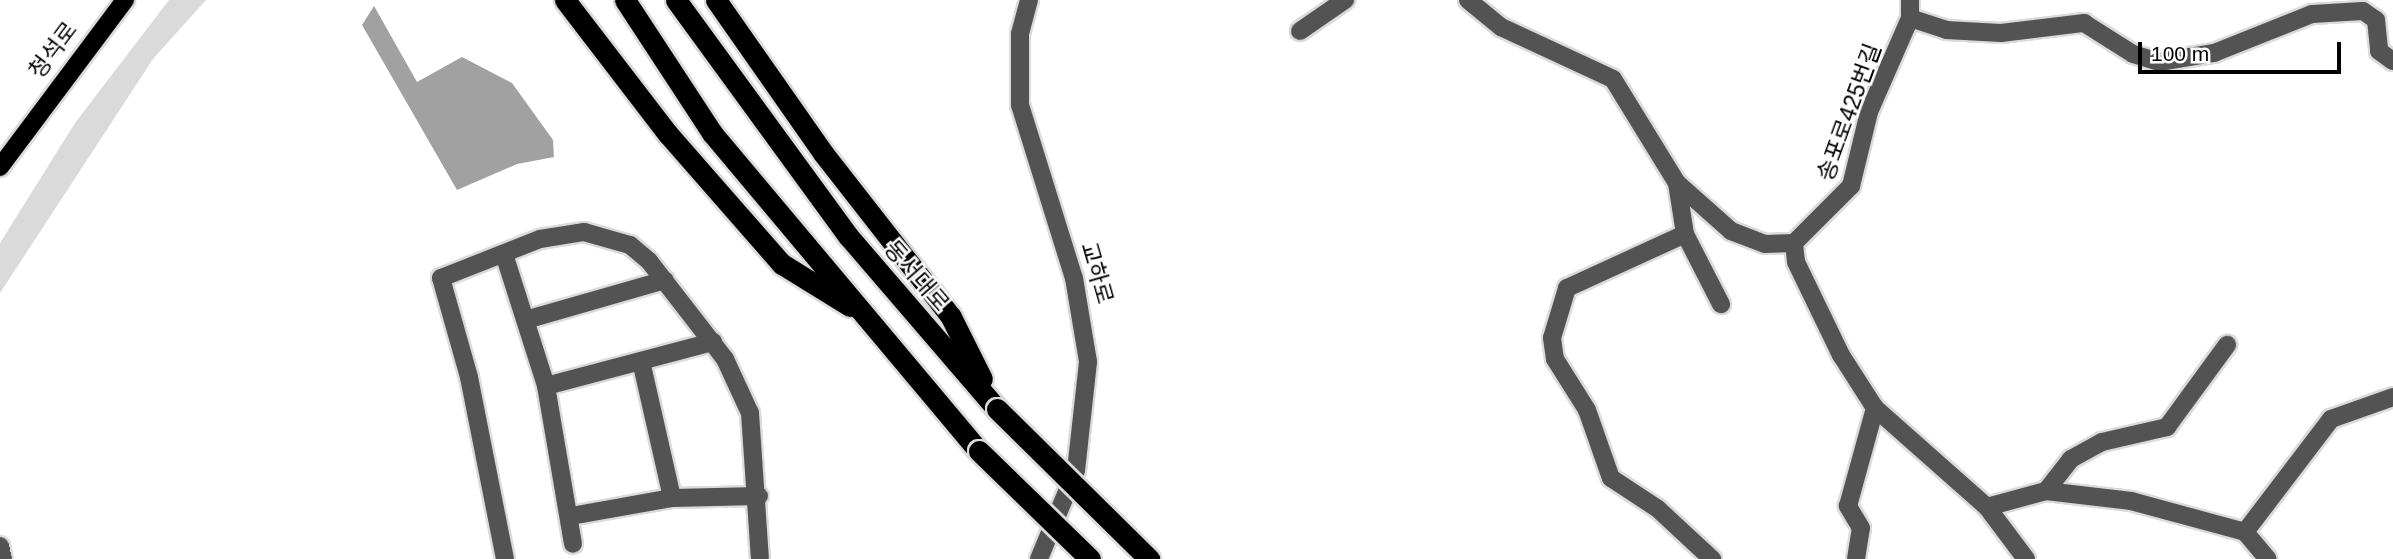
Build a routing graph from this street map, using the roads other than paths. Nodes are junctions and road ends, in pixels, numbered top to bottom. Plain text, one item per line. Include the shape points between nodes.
1 (125, 0) edge
2 (565, 0) edge
3 (625, 0) edge
4 (676, 0) edge
5 (716, 0) edge
6 (726, 0) edge
7 (1028, 0) edge
8 (1345, 0) edge
9 (1468, 0) edge
10 (1910, 9) edge
11 (1300, 31) dead end
12 (2393, 61) edge
13 (762, 66) junction
14 (0, 167) edge
15 (1677, 183) junction
16 (1685, 234) junction
17 (1794, 243) junction
18 (504, 254) junction
19 (665, 281) junction
20 (1721, 304) dead end
21 (865, 316) junction
22 (529, 319) junction
23 (713, 342) junction
24 (2227, 345) dead end
25 (641, 361) junction
26 (546, 386) junction
27 (2393, 397) edge
28 (1875, 408) junction
29 (996, 409) junction
30 (2046, 491) junction
31 (759, 496) junction
32 (672, 498) junction
33 (1987, 507) junction
34 (571, 516) junction
35 (2245, 532) junction
36 (573, 544) dead end
37 (0, 546) edge
38 (760, 558) edge
39 (3, 559) edge
40 (505, 559) edge
41 (1039, 559) edge
42 (1090, 559) edge
43 (1149, 559) edge
44 (1712, 559) edge
45 (1856, 559) edge
46 (2026, 559) edge
47 (2268, 559) edge

1 - 14 main road, 청석로
2 - 21 highway via 668,134 782,264
3 - 21 highway via 712,133
4 - 29 highway, 동서대로 via 849,237
5 - 13 highway
6 - 13 highway
7 - 41 street, 교하로 via 1020,34 1020,105 1074,278 1088,362 1076,470
8 - 11 street
9 - 15 street via 1500,27 1613,79
10 - 12 street via 1946,30 2001,33 2084,23 2133,54 2159,62 2214,53 2312,14 2363,11 2376,20 2379,51
10 - 17 street, 송포로425번길 via 1869,112 1852,186
13 - 29 highway via 951,317
15 - 16 street
15 - 17 street via 1731,231 1765,244
16 - 20 street
16 - 44 street via 1567,288 1552,338 1555,359 1587,410 1611,478 1658,509
17 - 28 street via 1796,262 1841,355
18 - 19 street via 563,233 608,235 630,245
18 - 22 street
18 - 40 street via 441,278 469,377
19 - 22 street
19 - 23 street
21 - 42 highway, bridge via 979,451
22 - 26 street
23 - 25 street
23 - 31 street via 750,413
24 - 30 street via 2167,427 2092,447 2071,458
25 - 26 street
25 - 32 street
26 - 34 street
27 - 35 street via 2331,419
28 - 33 street
28 - 45 street via 1847,506 1861,528
29 - 43 highway, 동서대로, bridge
30 - 33 street
30 - 35 street via 2130,501
31 - 32 street
31 - 38 street
32 - 34 street
33 - 46 street
34 - 36 street
35 - 47 street
37 - 39 street

